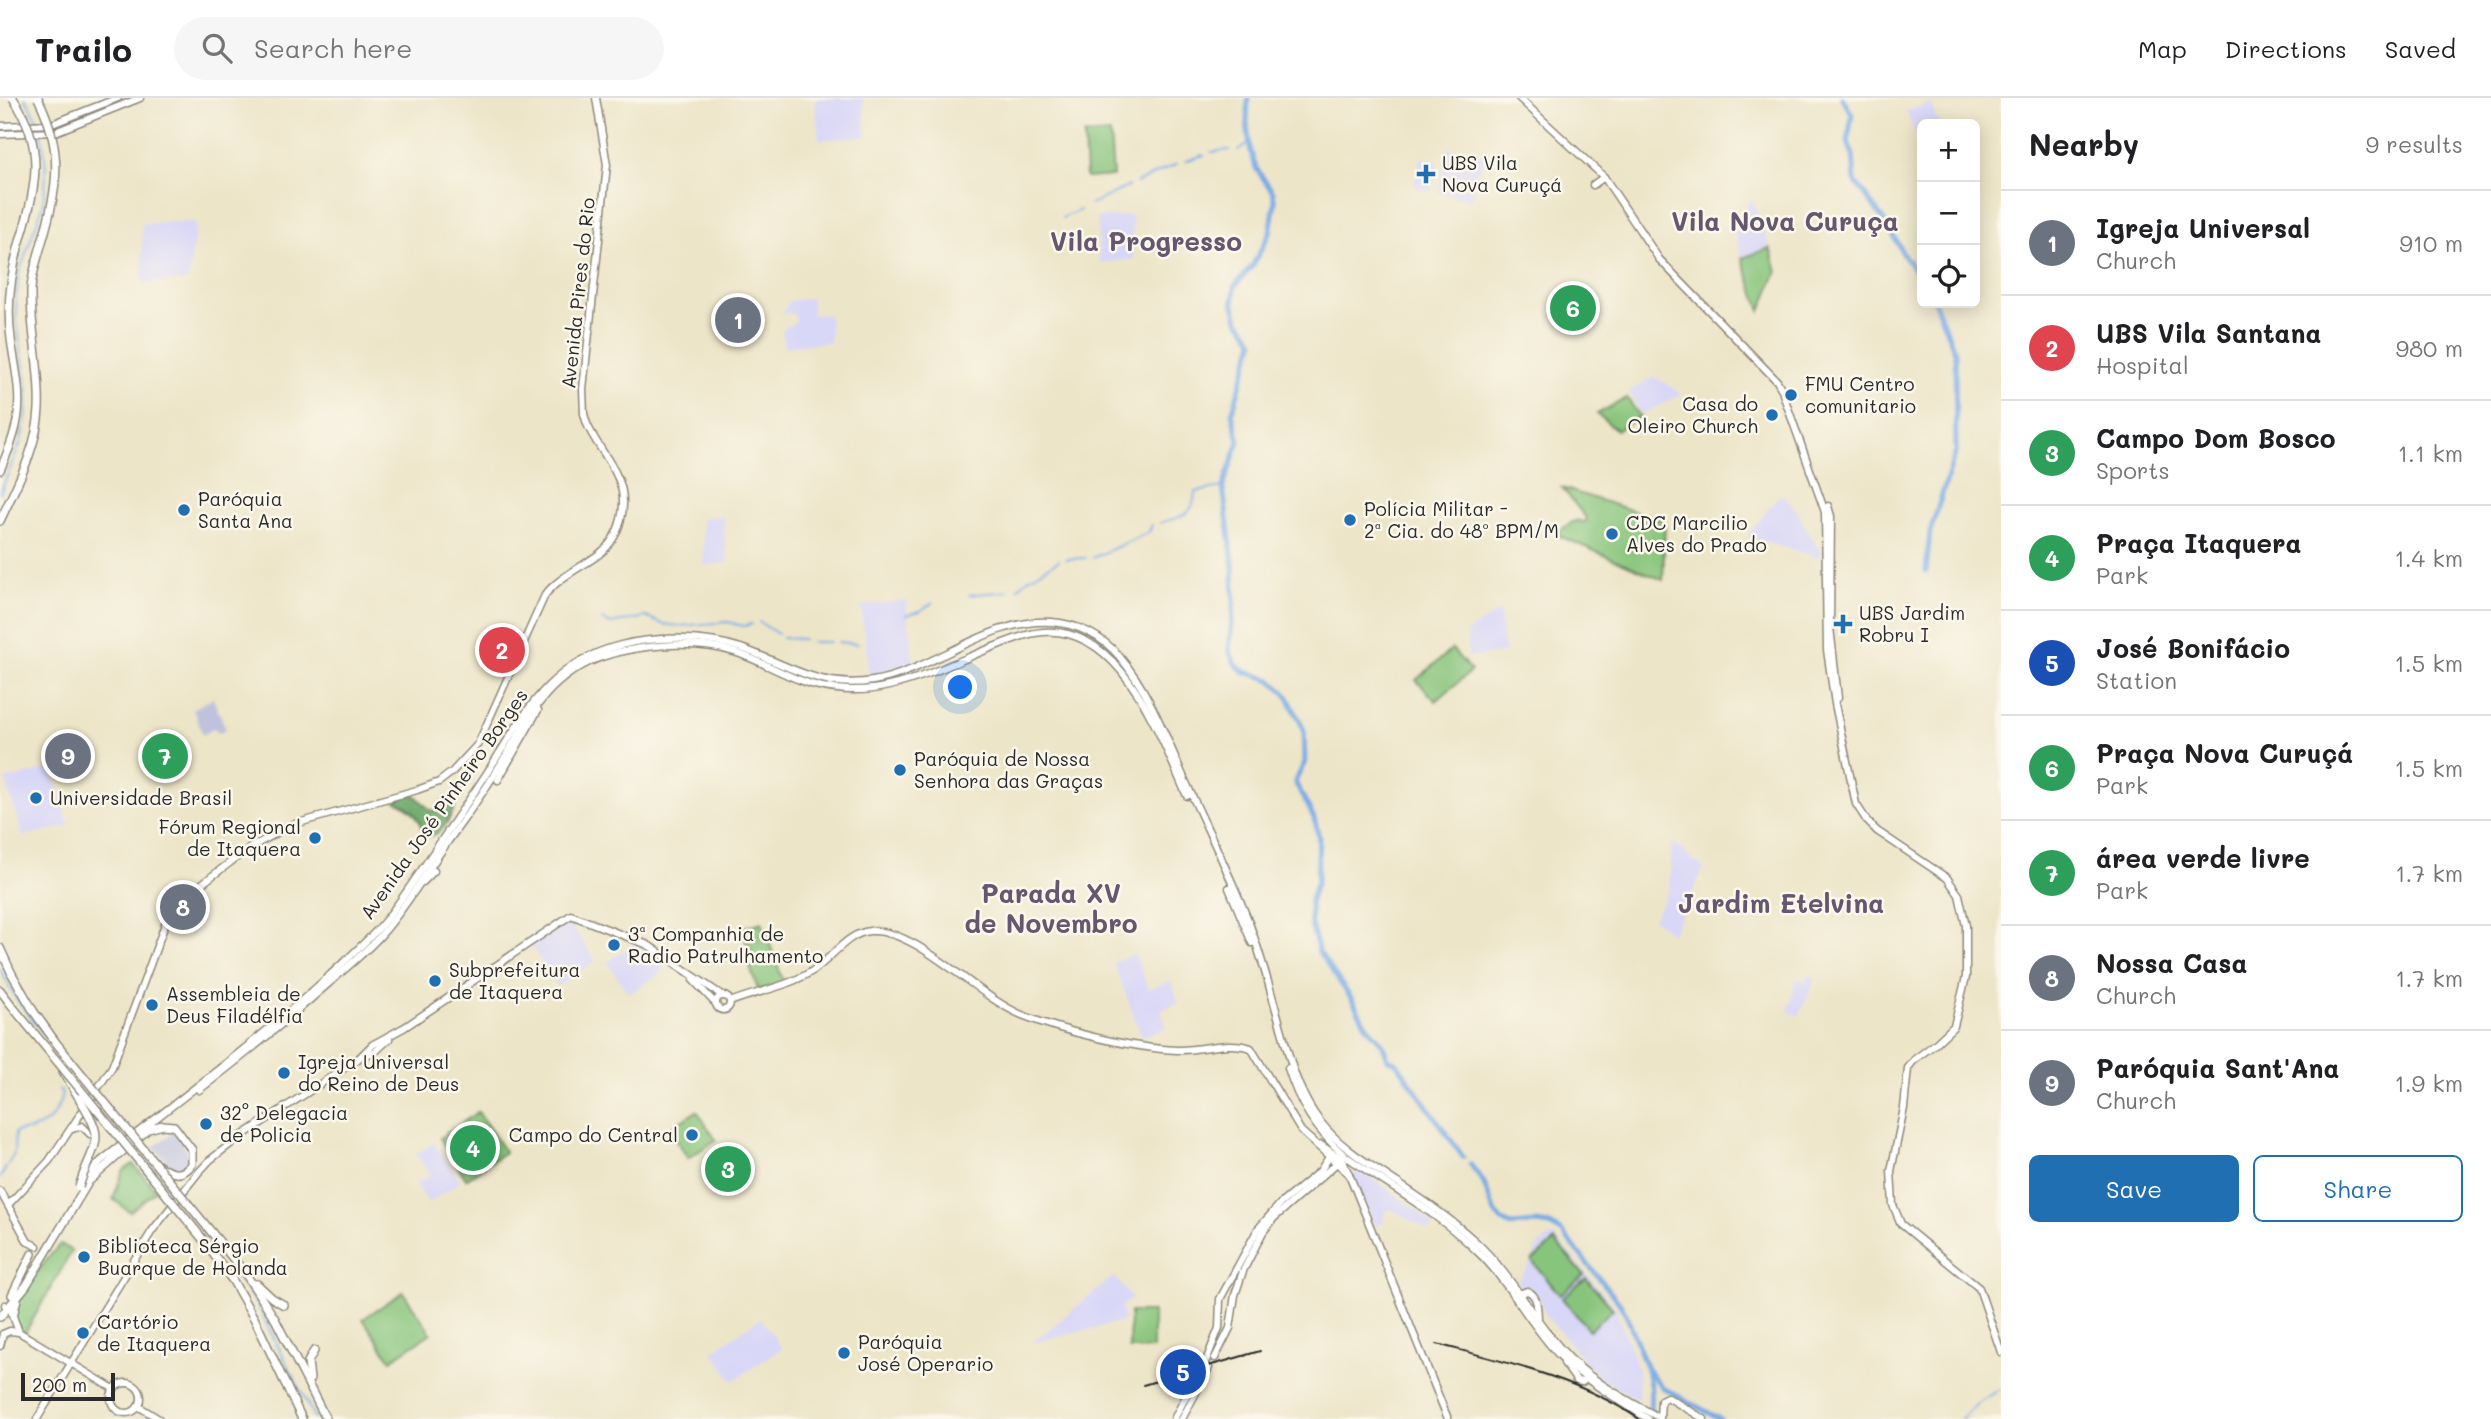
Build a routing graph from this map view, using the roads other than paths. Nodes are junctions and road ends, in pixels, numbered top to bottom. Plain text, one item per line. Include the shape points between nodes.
1 (13, 98) edge
2 (38, 98) edge
3 (118, 98) edge
4 (140, 98) edge
5 (596, 98) edge
6 (1519, 98) edge
7 (82, 113) junction
8 (15, 116) dead end
9 (81, 123) junction
10 (9, 126) junction
11 (0, 127) edge
12 (0, 134) edge
13 (1604, 177) junction
14 (1593, 185) dead end
15 (0, 470) edge
16 (0, 521) edge
17 (542, 698) junction
18 (517, 729) junction
19 (519, 741) junction
20 (498, 780) dead end
21 (433, 871) dead end
22 (416, 887) junction
23 (581, 909) dead end
24 (581, 919) junction
25 (0, 948) edge
26 (688, 973) junction
27 (0, 990) edge
28 (727, 999) junction
29 (716, 1004) junction
30 (240, 1056) junction
31 (61, 1067) junction
32 (148, 1129) junction
33 (71, 1130) junction
34 (1323, 1131) junction
35 (90, 1134) dead end
36 (1311, 1141) junction
37 (1332, 1154) junction
38 (1342, 1157) junction
39 (1356, 1161) junction
40 (155, 1162) junction
41 (1325, 1170) junction
42 (1349, 1174) junction
43 (79, 1187) junction
44 (0, 1191) edge
45 (73, 1201) junction
46 (8, 1205) junction
47 (37, 1246) dead end
48 (32, 1254) dead end
49 (247, 1275) junction
50 (1224, 1290) junction
51 (1518, 1294) junction
52 (16, 1295) junction
53 (1235, 1295) junction
54 (284, 1305) dead end
55 (4, 1308) edge
56 (13, 1316) junction
57 (1219, 1316) junction
58 (1232, 1316) junction
59 (0, 1317) edge
60 (19, 1332) junction
61 (2, 1337) edge
62 (0, 1346) edge
63 (314, 1351) dead end
64 (2001, 1352) edge
65 (1214, 1358) dead end
66 (1206, 1361) dead end
67 (71, 1363) junction
68 (1209, 1368) dead end
69 (1199, 1371) dead end
70 (1588, 1378) junction
71 (114, 1390) junction
72 (313, 1390) junction
73 (138, 1406) junction
74 (1647, 1416) edge
75 (1659, 1417) edge
76 (37, 1419) edge
77 (159, 1419) edge
78 (302, 1419) edge
79 (326, 1419) edge
80 (1174, 1419) edge
81 (1182, 1419) edge
82 (1448, 1419) edge
83 (1704, 1419) edge

1 - 15 highway, bridge via 28,127 35,155 34,190 9,296 18,414
2 - 16 highway, bridge via 52,134 57,169 31,288 38,424 30,455
3 - 7 main road
4 - 9 main road
5 - 33 main road, Avenida Pires do Rio, bridge via 607,165 584,414 619,480 622,514 615,536 545,595 478,744 452,772 417,790 291,825 248,849 175,904 114,1063
6 - 13 main road
7 - 9 main road
7 - 10 main road via 52,124
8 - 10 main road
9 - 12 main road via 48,133
10 - 11 main road
13 - 14 main road
13 - 64 main road via 1658,260 1775,379 1794,416 1830,516 1830,623 1838,710 1854,798 1877,831 1947,878 1964,909 1967,969 1956,1020 1945,1036 1908,1068 1891,1192 1900,1224 1979,1288
17 - 18 main road, Avenida José Pinheiro Borges
17 - 19 main road
17 - 34 main road, Avenida José Pinheiro Borges via 598,659 654,647 723,649 810,684 874,690 1026,635 1061,634 1091,643 1124,674 1159,734 1245,925 1293,1084 1308,1116
18 - 19 main road
18 - 22 main road, Avenida José Pinheiro Borges via 494,776
18 - 30 main road, Avenida José Pinheiro Borges via 507,731 456,819 378,929
18 - 34 main road, Avenida José Pinheiro Borges via 539,694 571,666 603,650 640,641 719,642 804,676 855,683 890,677 1018,624 1057,622 1087,631 1122,660 1157,716 1249,923 1297,1081
19 - 20 main road
21 - 22 main road
22 - 30 main road, Avenida José Pinheiro Borges via 380,936
23 - 24 main road
24 - 26 main road via 648,946
24 - 67 main road, bridge via 571,915 210,1160 134,1260
25 - 40 highway, bridge via 57,1044
26 - 28 main road
26 - 29 main road
27 - 31 highway, bridge
28 - 29 main road via 719,998
28 - 29 main road via 725,1010
28 - 36 main road via 787,985 832,957 855,935 869,931 893,934 1002,1005 1053,1026 1166,1049 1189,1051 1236,1044 1251,1048 1289,1114
30 - 32 main road, Avenida José Pinheiro Borges
30 - 43 main road, Avenida José Pinheiro Borges, bridge via 101,1161
31 - 43 highway, bridge via 97,1129 95,1151
31 - 78 highway, bridge via 233,1282
32 - 40 highway via 174,1126 193,1154 192,1164 183,1173 167,1171
32 - 45 highway, Avenida José Pinheiro Borges, bridge via 97,1172
33 - 35 main road via 82,1126
33 - 46 main road, Avenida Pires do Rio
34 - 36 main road
34 - 38 main road, Avenida José Pinheiro Borges
36 - 37 main road
37 - 38 main road
37 - 41 main road
38 - 39 main road, Avenida José Pinheiro Borges
38 - 41 main road
38 - 42 main road
39 - 42 main road
39 - 51 main road, Avenida José Pinheiro Borges via 1468,1242
40 - 49 highway, bridge
41 - 50 main road via 1264,1221
41 - 53 main road via 1268,1225
42 - 82 main road
43 - 45 highway, Avenida José Pinheiro Borges
44 - 46 main road
45 - 52 highway, Avenida José Pinheiro Borges
46 - 47 main road via 28,1242
48 - 52 highway
49 - 54 highway
49 - 72 highway
50 - 53 main road via 1225,1301
50 - 57 main road
51 - 70 main road, Avenida José Pinheiro Borges via 1577,1381
51 - 70 main road via 1532,1293 1538,1318
52 - 55 highway, Avenida José Pinheiro Borges
52 - 56 highway
53 - 58 main road
55 - 56 main road
55 - 59 highway, Avenida José Pinheiro Borges
56 - 60 main road
57 - 58 main road via 1226,1309
57 - 66 main road
58 - 65 main road
60 - 61 main road
60 - 67 main road
61 - 62 main road
63 - 72 highway via 307,1367
67 - 71 main road
67 - 76 main road
68 - 81 main road
69 - 80 main road
70 - 74 main road
71 - 73 main road via 112,1401 117,1410 127,1413
71 - 73 main road via 125,1383 133,1385 141,1396
72 - 79 highway
73 - 77 main road
74 - 75 main road
75 - 83 main road via 1661,1400 1667,1397

